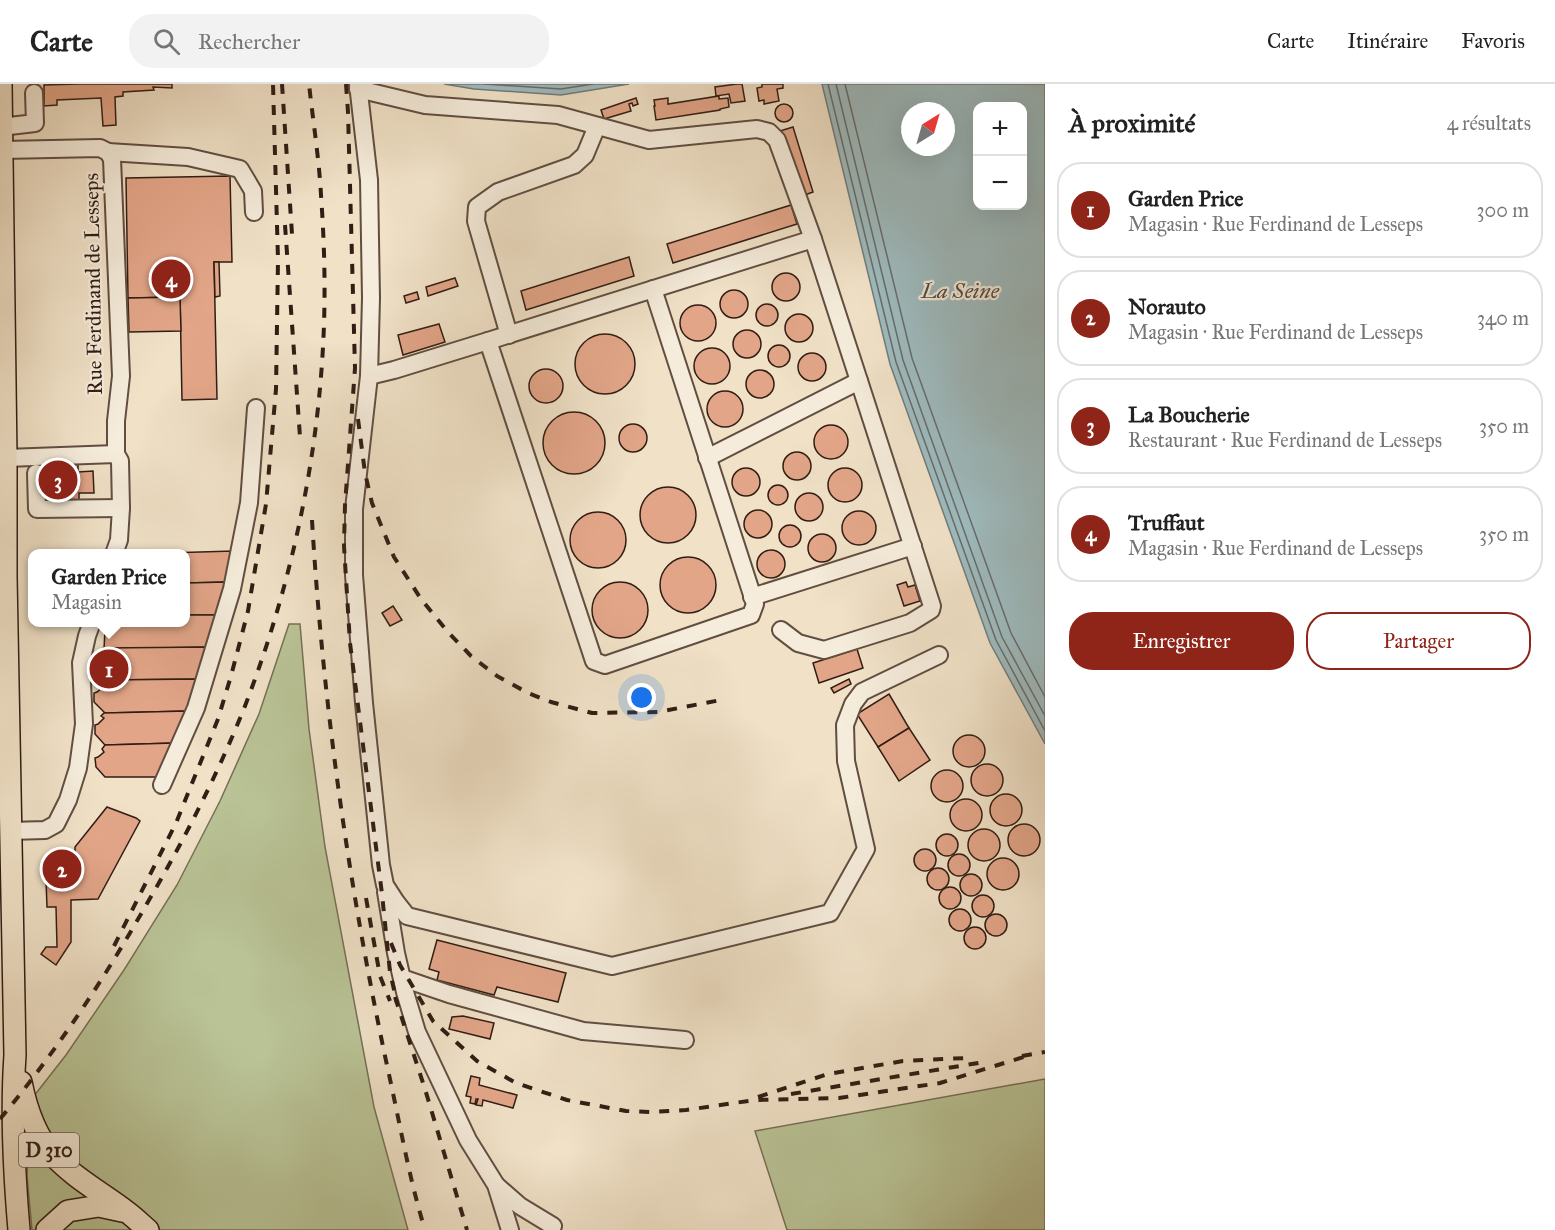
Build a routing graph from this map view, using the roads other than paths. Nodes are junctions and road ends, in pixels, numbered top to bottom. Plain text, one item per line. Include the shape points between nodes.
1 (1, 84) edge
2 (358, 86) edge
3 (34, 93) dead end
4 (597, 126) junction
5 (2, 127) junction
6 (1, 151) edge
7 (108, 152) junction
8 (254, 212) dead end
9 (813, 238) junction
10 (653, 289) junction
11 (510, 334) junction
12 (488, 341) junction
13 (369, 376) junction
14 (859, 381) junction
15 (256, 408) dead end
16 (116, 454) junction
17 (6, 458) junction
18 (707, 458) junction
19 (36, 473) dead end
20 (121, 508) junction
21 (913, 546) junction
22 (116, 549) edge
23 (752, 597) junction
24 (90, 627) edge
25 (781, 630) dead end
26 (939, 655) dead end
27 (162, 784) dead end
28 (10, 831) junction
29 (385, 885) junction
30 (402, 978) junction
31 (685, 1040) dead end
32 (15, 1055) junction
33 (0, 1146) edge
34 (496, 1185) junction
35 (129, 1213) junction
36 (553, 1226) dead end
37 (4, 1230) edge
38 (19, 1230) edge
39 (47, 1230) edge
40 (148, 1230) edge
41 (510, 1230) edge

1 - 5 main road
2 - 4 street via 426,105 558,115
2 - 13 street via 369,180
3 - 5 street via 34,123
4 - 9 street via 649,140 757,129 769,132 777,140
4 - 11 street via 585,155 574,165 498,192 477,207 476,221
5 - 6 main road
6 - 7 street, Rue Ferdinand de Lesseps via 100,148
6 - 17 main road
7 - 8 street via 188,157 240,169 253,191
7 - 16 street, Rue Ferdinand de Lesseps via 112,159 121,376
9 - 10 street
9 - 14 street
10 - 11 street
10 - 18 street
11 - 12 street
12 - 13 street
12 - 23 street via 594,661 605,665 751,615
13 - 29 street via 354,508 354,575
14 - 18 street
14 - 21 street
15 - 27 street via 249,502 232,589 196,708
16 - 17 street
16 - 20 street, Rue Ferdinand de Lesseps via 120,461
17 - 28 main road
18 - 23 street
19 - 20 street via 37,509
20 - 22 street, Rue Ferdinand de Lesseps
21 - 23 street
21 - 25 street via 931,610 910,623 824,650 798,643
24 - 28 street via 81,663 84,724 80,757 68,800 56,825 45,830
26 - 29 street via 862,692 853,704 845,725 846,761 866,849 830,913 612,966 407,916
28 - 32 main road
29 - 30 street
30 - 31 street via 583,1031
30 - 34 street via 417,1032 468,1140
32 - 35 main road, D 310 via 25,1102 51,1153
32 - 38 main road via 14,1177
33 - 37 main road
34 - 36 street via 520,1206
34 - 41 street
35 - 39 main road, D 310 via 99,1206 68,1211
35 - 40 main road, D 310

